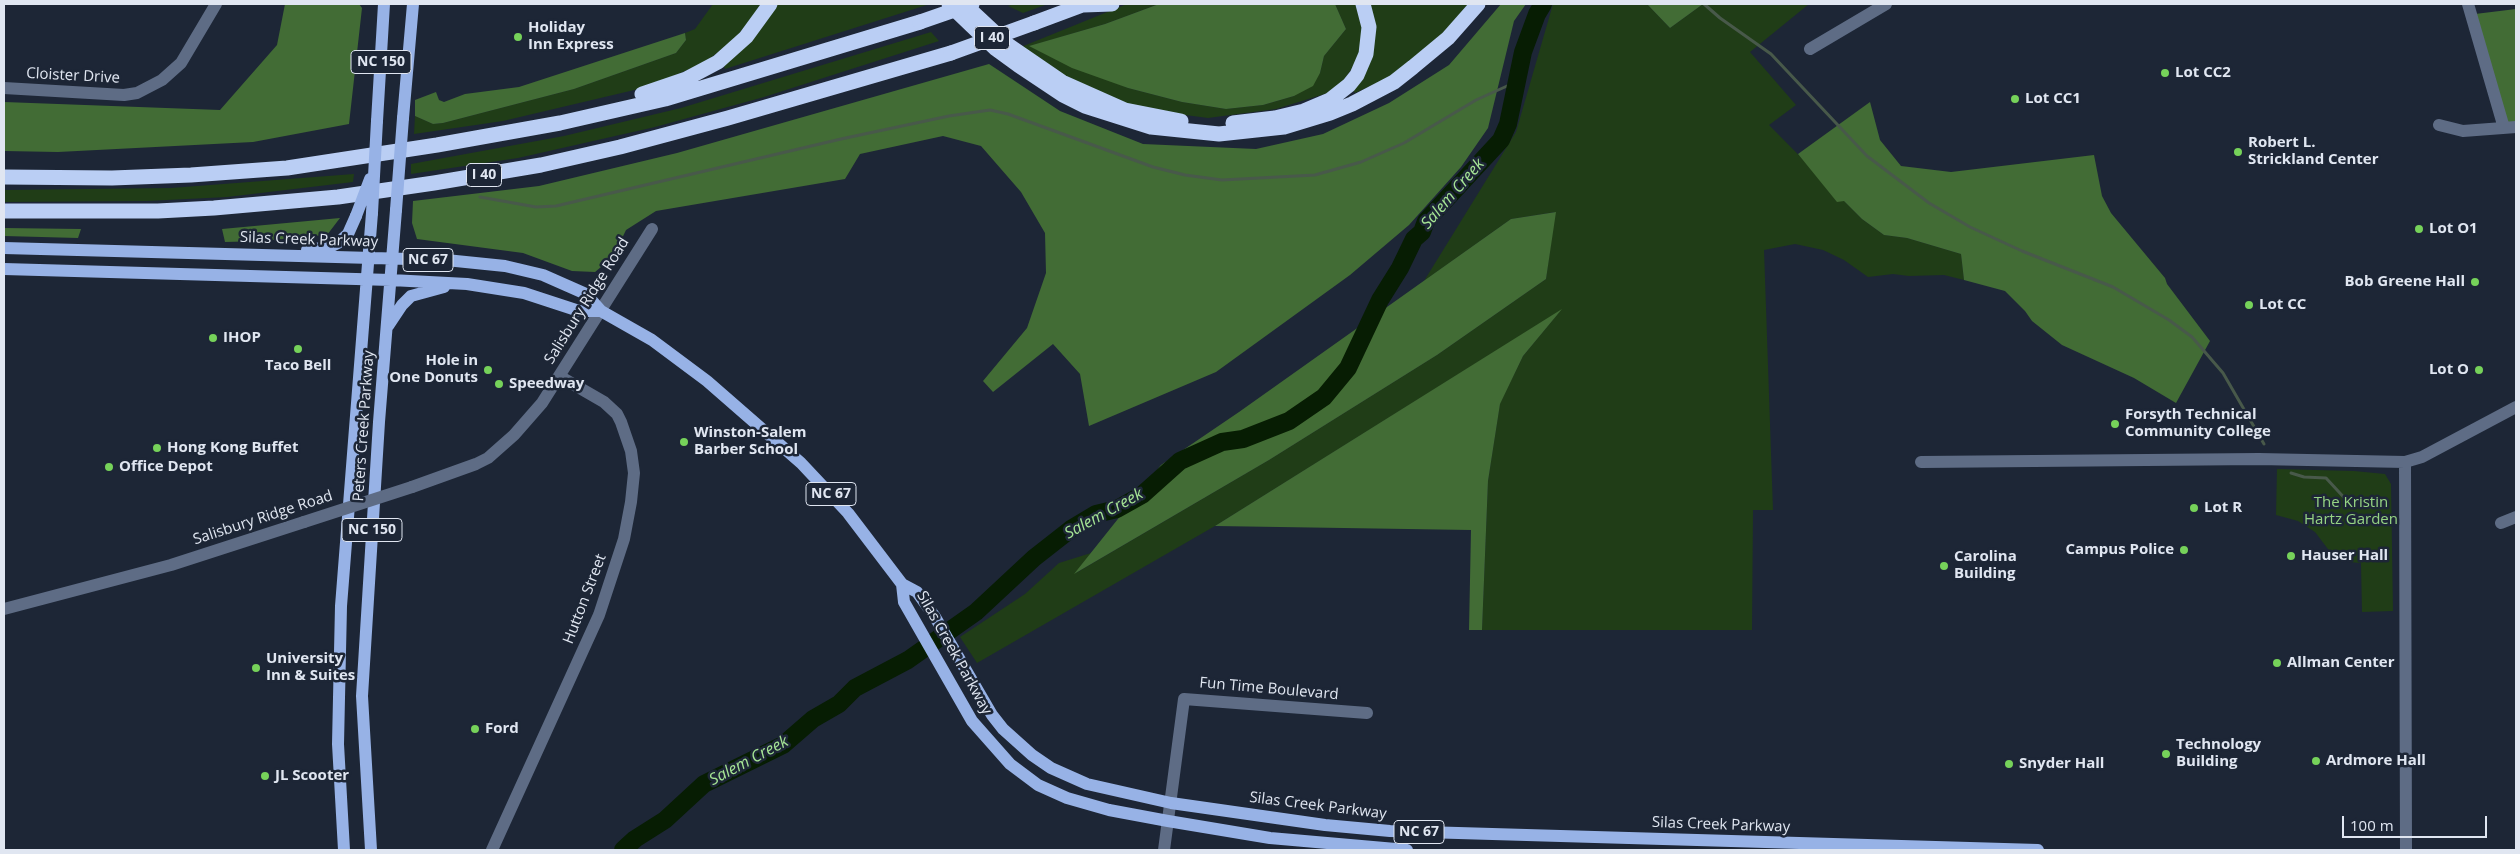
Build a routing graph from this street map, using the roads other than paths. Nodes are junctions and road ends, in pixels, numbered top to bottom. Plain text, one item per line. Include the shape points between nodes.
1 (216, 4) edge
2 (384, 4) edge
3 (413, 4) edge
4 (770, 4) edge
5 (949, 4) edge
6 (964, 4) edge
7 (972, 4) edge
8 (1084, 4) edge
9 (1112, 4) edge
10 (1362, 4) edge
11 (1478, 4) edge
12 (1886, 4) edge
13 (2468, 4) edge
14 (1810, 49) dead end
15 (4, 88) edge
16 (560, 123) junction
17 (2439, 125) dead end
18 (2510, 128) edge
19 (374, 167) junction
20 (4, 177) edge
21 (4, 212) edge
22 (652, 229) dead end
23 (4, 248) edge
24 (262, 255) junction
25 (369, 258) junction
26 (393, 259) junction
27 (4, 269) edge
28 (367, 279) junction
29 (391, 280) junction
30 (456, 284) junction
31 (601, 311) junction
32 (387, 327) junction
33 (559, 376) junction
34 (2516, 407) edge
35 (1921, 462) dead end
36 (2406, 462) junction
37 (2516, 517) edge
38 (2501, 523) dead end
39 (902, 584) junction
40 (4, 609) edge
41 (1367, 713) dead end
42 (1171, 803) junction
43 (1168, 821) junction
44 (1908, 849) edge
45 (344, 850) edge
46 (371, 850) edge
47 (492, 850) edge
48 (1164, 850) edge
49 (1406, 850) edge
50 (2038, 850) edge
51 (2406, 850) edge

1 - 15 street, Cloister Drive via 181,63 162,80 137,93
2 - 19 main road, Peters Creek Parkway / NC 150, bridge
3 - 26 main road, Peters Creek Parkway / NC 150, bridge
4 - 16 highway via 746,37 705,70 667,87 578,110
5 - 11 highway via 996,49 1064,96 1151,127 1219,134 1284,127 1359,100 1394,82 1413,67 1448,38
6 - 10 highway via 1025,58 1081,92 1139,114 1210,124 1290,114 1318,106 1339,93 1357,75 1366,54 1369,27
7 - 16 highway, I 40, bridge via 665,98
8 - 9 highway
8 - 21 highway, I 40, bridge via 951,53 728,118 541,165 338,197 214,208
12 - 14 street
13 - 18 street
16 - 20 highway, I 40 via 287,168 112,178
17 - 18 street via 2463,131
19 - 24 main road, bridge via 348,234 330,247
19 - 25 main road, Peters Creek Parkway / NC 150, bridge
22 - 31 street, Salisbury Ridge Road
23 - 24 main road, Silas Creek Parkway
24 - 25 main road, Silas Creek Parkway
25 - 26 main road, Silas Creek Parkway / NC 67
25 - 28 main road, Peters Creek Parkway / NC 150
26 - 29 main road, Peters Creek Parkway / NC 150
26 - 31 main road, Silas Creek Parkway / NC 67 via 505,266 543,275 586,294
27 - 28 main road
28 - 29 main road, NC 67
28 - 45 main road, Peters Creek Parkway / NC 150 via 342,606 338,744
29 - 30 main road, NC 67
29 - 32 main road, Peters Creek Parkway / NC 150
30 - 31 main road, NC 67 via 524,293 579,312
30 - 32 main road via 411,296
31 - 33 street, Salisbury Ridge Road
31 - 39 main road, Silas Creek Parkway / NC 67 via 670,353 769,433 831,493
32 - 46 main road, Peters Creek Parkway / NC 150 via 362,696
33 - 40 street, Salisbury Ridge Road, bridge via 538,408 514,435 488,458 476,464 171,565
33 - 47 street, Hutton Street via 604,402 622,422 633,466 631,502 622,548 600,615
34 - 36 street via 2422,457
35 - 36 street via 2258,459
36 - 51 street
37 - 38 street
39 - 42 main road, Silas Creek Parkway / NC 67 via 917,592 935,617 992,715 1032,756 1087,784
39 - 43 main road, Silas Creek Parkway / NC 67 via 904,602 972,721 1010,764 1038,785 1066,798
41 - 42 street, Fun Time Boulevard via 1184,698
42 - 43 street
42 - 44 main road, Silas Creek Parkway / NC 67 via 1390,831
43 - 48 street
43 - 49 main road, Silas Creek Parkway / NC 67 via 1270,838
44 - 50 main road, Silas Creek Parkway / NC 67

